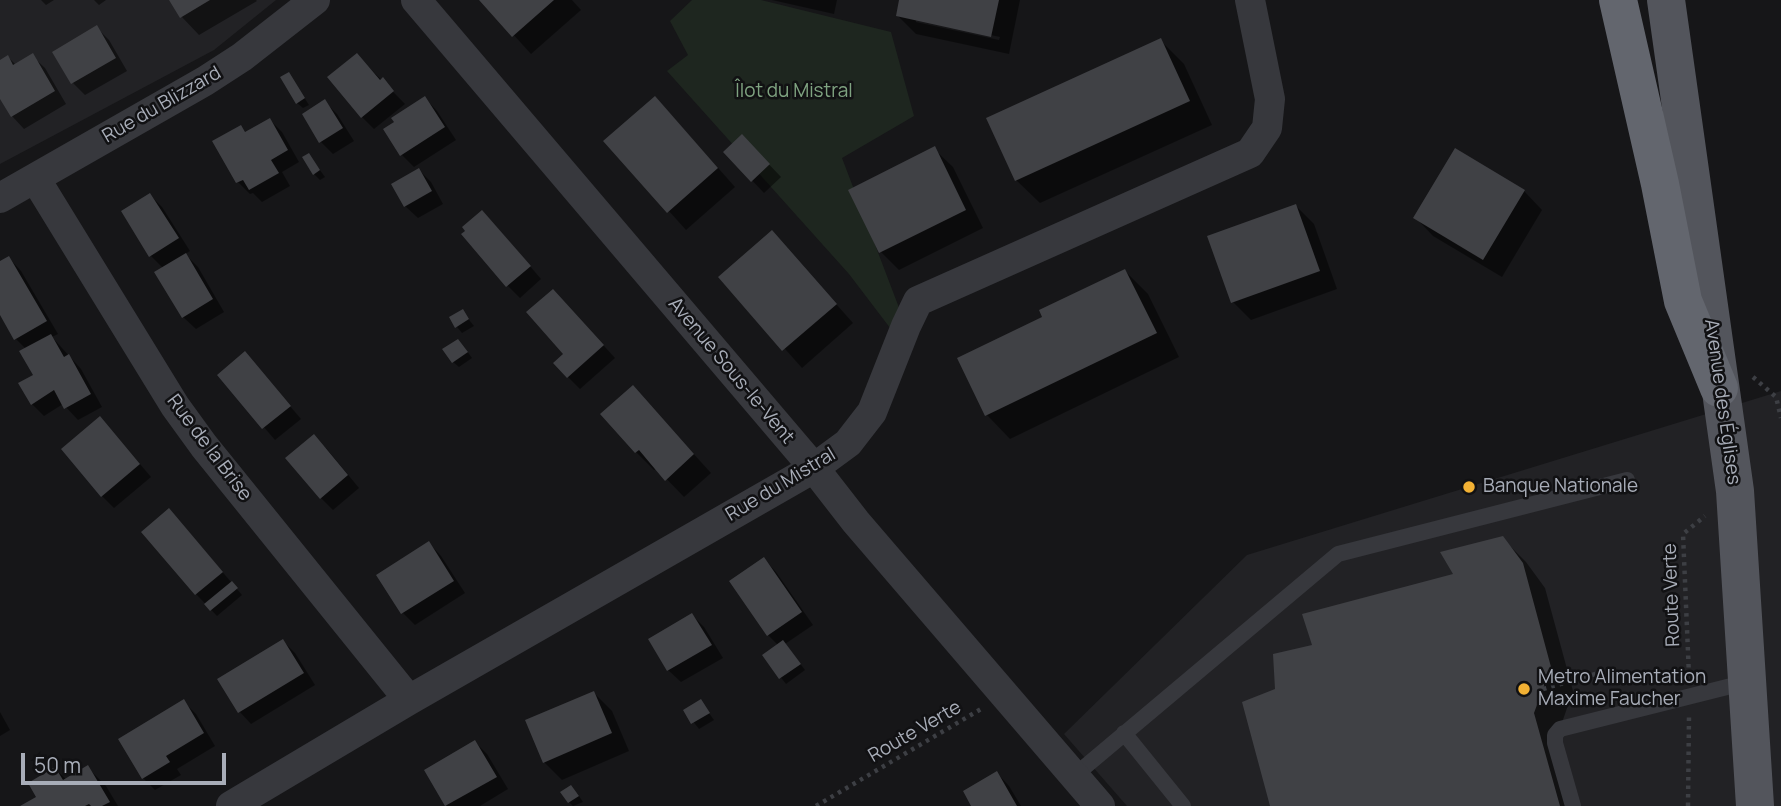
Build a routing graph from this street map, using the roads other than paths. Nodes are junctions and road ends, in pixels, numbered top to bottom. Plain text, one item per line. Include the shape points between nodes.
1 (315, 0) edge
2 (415, 0) edge
3 (1250, 0) edge
4 (1618, 0) edge
5 (1666, 0) edge
6 (35, 178) junction
7 (0, 198) edge
8 (1719, 388) junction
9 (814, 468) junction
10 (1627, 480) dead end
11 (1747, 682) junction
12 (409, 700) junction
13 (1124, 733) junction
14 (1074, 776) junction
15 (231, 806) edge
16 (1100, 806) edge
17 (1183, 806) edge
18 (1573, 806) edge
19 (1755, 806) edge

1 - 6 street, Rue du Blizzard via 205,81
2 - 9 street, Avenue Sous-le-Vent
3 - 9 street, Rue du Mistral via 1270,99 1267,128 1250,153 918,302 872,412 848,443
4 - 8 highway via 1683,301
5 - 8 main road, Avenue des Églises
6 - 7 street, Rue du Blizzard
6 - 12 street, Rue de la Brise via 189,426
8 - 11 main road, Avenue des Églises via 1735,491
9 - 12 street, Rue du Mistral
9 - 14 street, Avenue Sous-le-Vent
10 - 13 lane via 1338,554
11 - 18 lane via 1560,729 1555,743
11 - 19 main road, Avenue des Églises
12 - 15 street, Rue du Mistral
13 - 14 lane
13 - 17 lane
14 - 16 street, Avenue Sous-le-Vent

